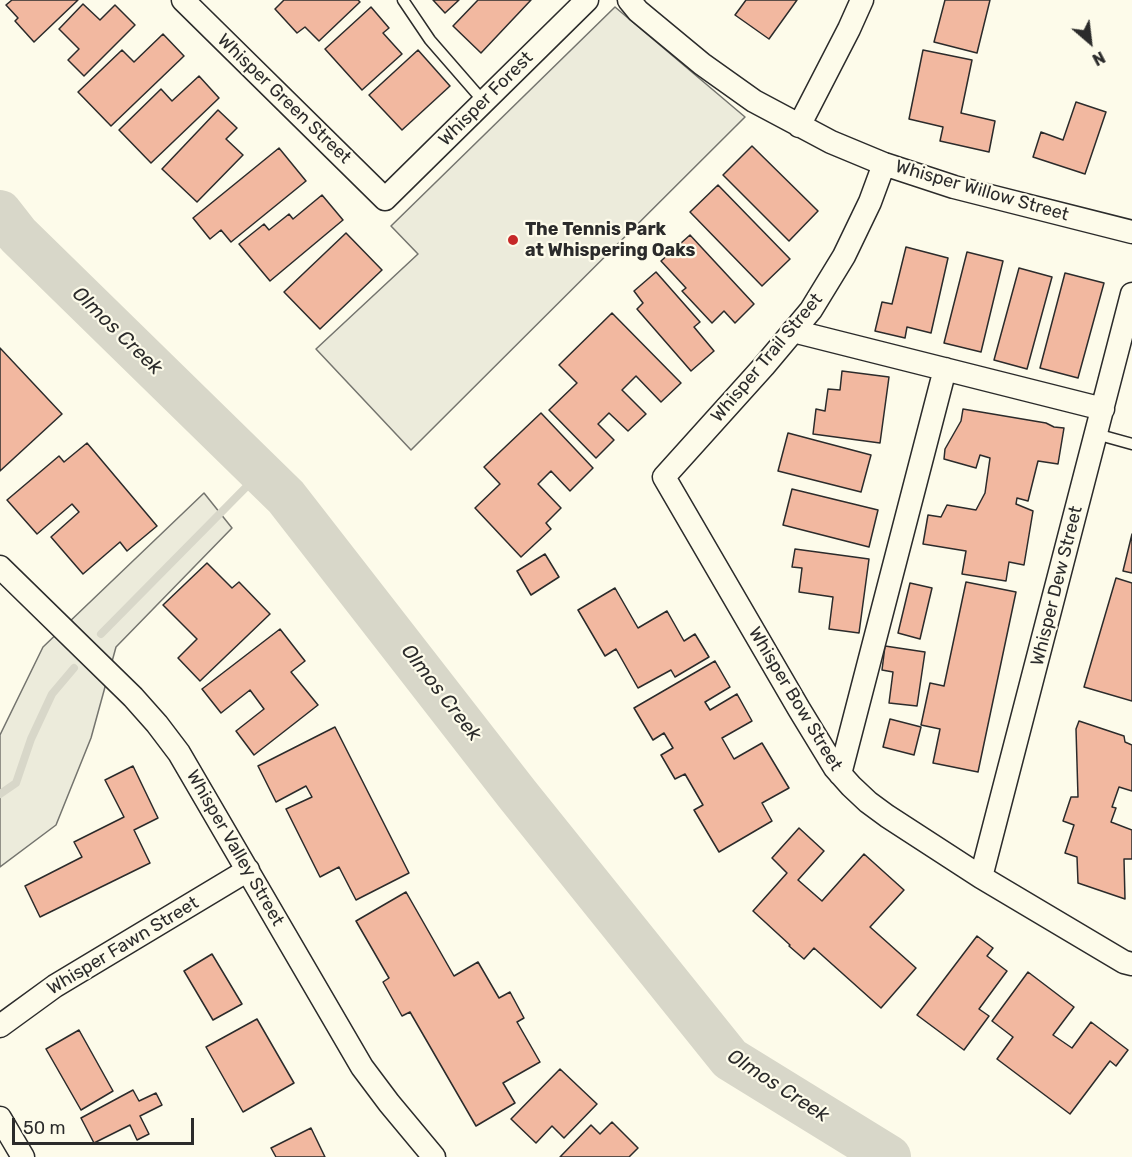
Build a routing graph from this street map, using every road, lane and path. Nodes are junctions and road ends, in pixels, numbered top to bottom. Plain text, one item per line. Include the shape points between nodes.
1 (183, 0) edge
2 (403, 0) edge
3 (587, 0) edge
4 (629, 0) edge
5 (862, 0) edge
6 (484, 102) junction
7 (799, 126) junction
8 (884, 164) junction
9 (386, 199) joint
10 (1132, 232) edge
11 (1132, 294) edge
12 (793, 331) junction
13 (945, 369) junction
14 (1102, 409) junction
15 (1096, 434) junction
16 (1132, 444) edge
17 (664, 477) joint
18 (0, 567) edge
19 (840, 774) junction
20 (248, 870) junction
21 (981, 877) junction
22 (1132, 964) edge
23 (0, 1026) edge
24 (0, 1118) edge
25 (23, 1157) edge
26 (434, 1157) edge

1 - 9 street, Whisper Green Street
2 - 6 lane via 430,40
3 - 6 street, Whisper Forest
4 - 7 street, Whisper Willow Street via 702,64 754,101
5 - 7 street
6 - 9 street, Whisper Forest
7 - 8 street, Whisper Willow Street
8 - 10 street, Whisper Willow Street via 954,187
8 - 12 street, Whisper Trail Street via 844,256 811,310
11 - 14 street, Whisper Dew Street
12 - 13 street
12 - 17 street, Whisper Trail Street
13 - 14 street
13 - 19 street
14 - 15 street, Whisper Dew Street
15 - 16 lane
15 - 21 street, Whisper Dew Street
17 - 19 street, Whisper Bow Street
18 - 20 street, Whisper Valley Street via 157,724 179,753
19 - 21 street, Whisper Bow Street via 887,816
20 - 23 street, Whisper Fawn Street via 55,986
20 - 26 street, Whisper Valley Street via 362,1066
21 - 22 street, Whisper Bow Street
24 - 25 street

